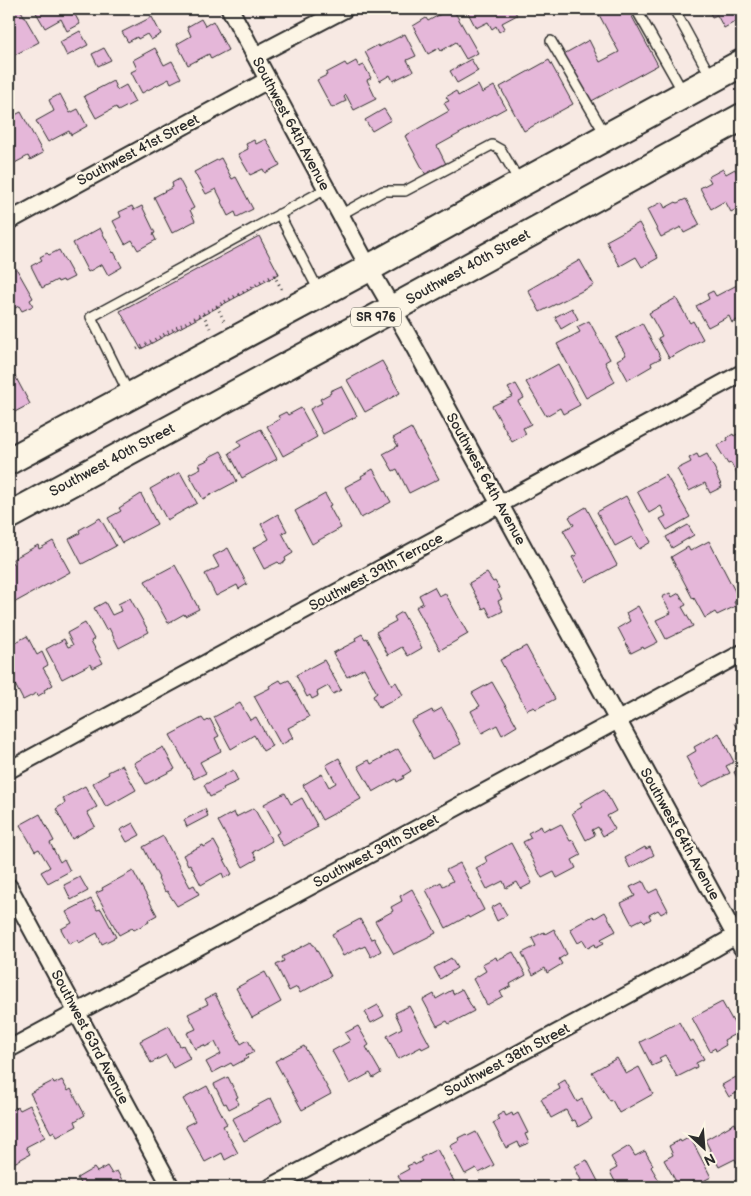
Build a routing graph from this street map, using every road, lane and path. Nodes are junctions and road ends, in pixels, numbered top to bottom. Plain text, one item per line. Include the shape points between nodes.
1 (230, 9) edge
2 (345, 9) edge
3 (636, 9) edge
4 (674, 9) edge
5 (551, 41) dead end
6 (255, 56) junction
7 (742, 63) edge
8 (268, 80) junction
9 (712, 80) junction
10 (684, 94) junction
11 (742, 117) edge
12 (606, 137) junction
13 (520, 184) junction
14 (326, 189) junction
15 (279, 214) junction
16 (340, 216) junction
17 (9, 221) edge
18 (368, 268) junction
19 (280, 272) dead end
20 (274, 275) junction
21 (283, 292) dead end
22 (320, 293) junction
23 (216, 306) junction
24 (392, 309) junction
25 (202, 314) junction
26 (225, 324) dead end
27 (211, 331) dead end
28 (138, 349) dead end
29 (742, 373) edge
30 (130, 396) junction
31 (9, 461) edge
32 (500, 504) junction
33 (9, 516) edge
34 (742, 653) edge
35 (618, 721) junction
36 (9, 770) edge
37 (9, 887) edge
38 (740, 939) edge
39 (77, 1012) junction
40 (9, 1049) edge
41 (171, 1187) edge
42 (271, 1187) edge

1 - 6 street, Southwest 64th Avenue
2 - 6 street
3 - 10 lane
4 - 9 lane
5 - 12 lane
6 - 8 street, Southwest 64th Avenue
7 - 9 main road
8 - 14 street, Southwest 64th Avenue
8 - 17 street, Southwest 41st Street
9 - 10 main road
10 - 12 main road
11 - 24 main road, Southwest 40th Street / SR 976
12 - 13 main road
13 - 16 lane via 500,150 492,145 405,191 383,191
13 - 18 main road
14 - 15 lane
14 - 16 street, Southwest 64th Avenue
15 - 22 lane
15 - 30 lane via 90,317
16 - 18 street, Southwest 64th Avenue
18 - 22 main road
18 - 24 street, Southwest 64th Avenue
19 - 20 path
20 - 21 path
20 - 23 path
22 - 30 main road
23 - 25 path
23 - 26 path
24 - 32 street, Southwest 64th Avenue
24 - 33 main road, Southwest 40th Street / SR 976
25 - 27 path
25 - 28 path
29 - 32 street, Southwest 39th Terrace
30 - 31 main road
32 - 35 street, Southwest 64th Avenue
32 - 36 street, Southwest 39th Terrace
34 - 35 street, Southwest 39th Street
35 - 38 street, Southwest 64th Avenue
35 - 39 street, Southwest 39th Street
37 - 39 street, Southwest 63rd Avenue
38 - 42 street, Southwest 38th Street via 704,954
39 - 40 street, Southwest 39th Street
39 - 41 street, Southwest 63rd Avenue

